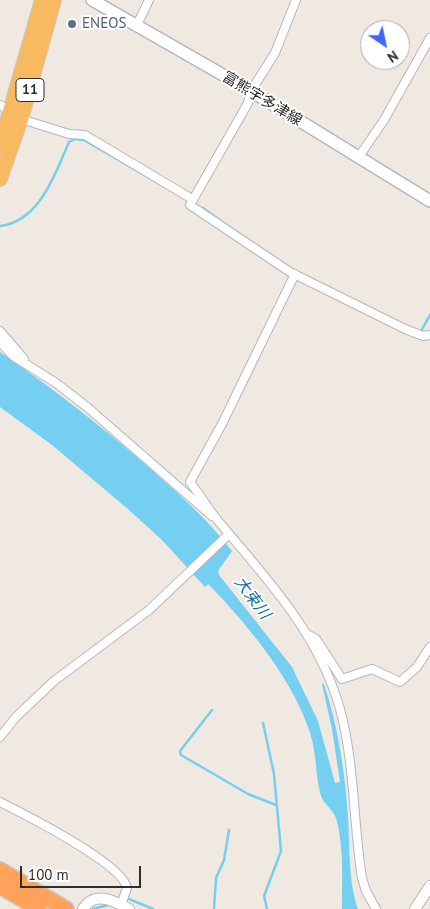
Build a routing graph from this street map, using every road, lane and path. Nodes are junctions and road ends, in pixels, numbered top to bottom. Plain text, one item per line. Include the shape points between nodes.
1 (42, 0) edge
2 (54, 0) edge
3 (92, 0) edge
4 (149, 0) edge
5 (296, 0) edge
6 (136, 27) junction
7 (430, 38) edge
8 (251, 91) junction
9 (11, 112) edge
10 (0, 146) edge
11 (358, 158) junction
12 (0, 179) edge
13 (192, 199) junction
14 (430, 201) edge
15 (295, 274) junction
16 (0, 331) edge
17 (430, 335) edge
18 (0, 342) edge
19 (0, 346) edge
20 (13, 356) junction
21 (29, 364) junction
22 (217, 520) junction
23 (228, 535) junction
24 (308, 635) junction
25 (430, 647) edge
26 (0, 737) edge
27 (0, 802) edge
28 (0, 870) edge
29 (0, 886) edge
30 (430, 886) edge
31 (125, 907) edge
32 (39, 909) edge
33 (66, 909) edge
34 (83, 909) edge
35 (376, 909) edge
36 (415, 909) edge

1 - 9 highway, 11
2 - 9 highway, 11
3 - 6 main road, 富熊宇多津線
4 - 6 street
5 - 8 street via 274,53
6 - 8 main road, 富熊宇多津線
7 - 11 street via 384,120
8 - 11 main road, 富熊宇多津線
8 - 13 street via 248,103
9 - 10 highway, 11
9 - 12 highway, 11
9 - 13 street via 69,134 85,135
11 - 14 main road, 富熊宇多津線
13 - 15 street via 190,205
15 - 17 street via 406,329 422,336
15 - 22 street via 190,482
16 - 21 street
18 - 20 street
19 - 20 street
20 - 21 street
21 - 22 street via 87,408
22 - 23 street
23 - 24 street via 278,591
23 - 26 street via 149,610 54,681
24 - 25 street via 316,639 342,679 372,669 400,682 417,667
24 - 35 street via 332,683 340,709 353,784 362,878
27 - 31 street via 93,854 115,871 127,888
28 - 33 highway
29 - 32 highway
30 - 36 street
31 - 34 street via 102,898 93,900

